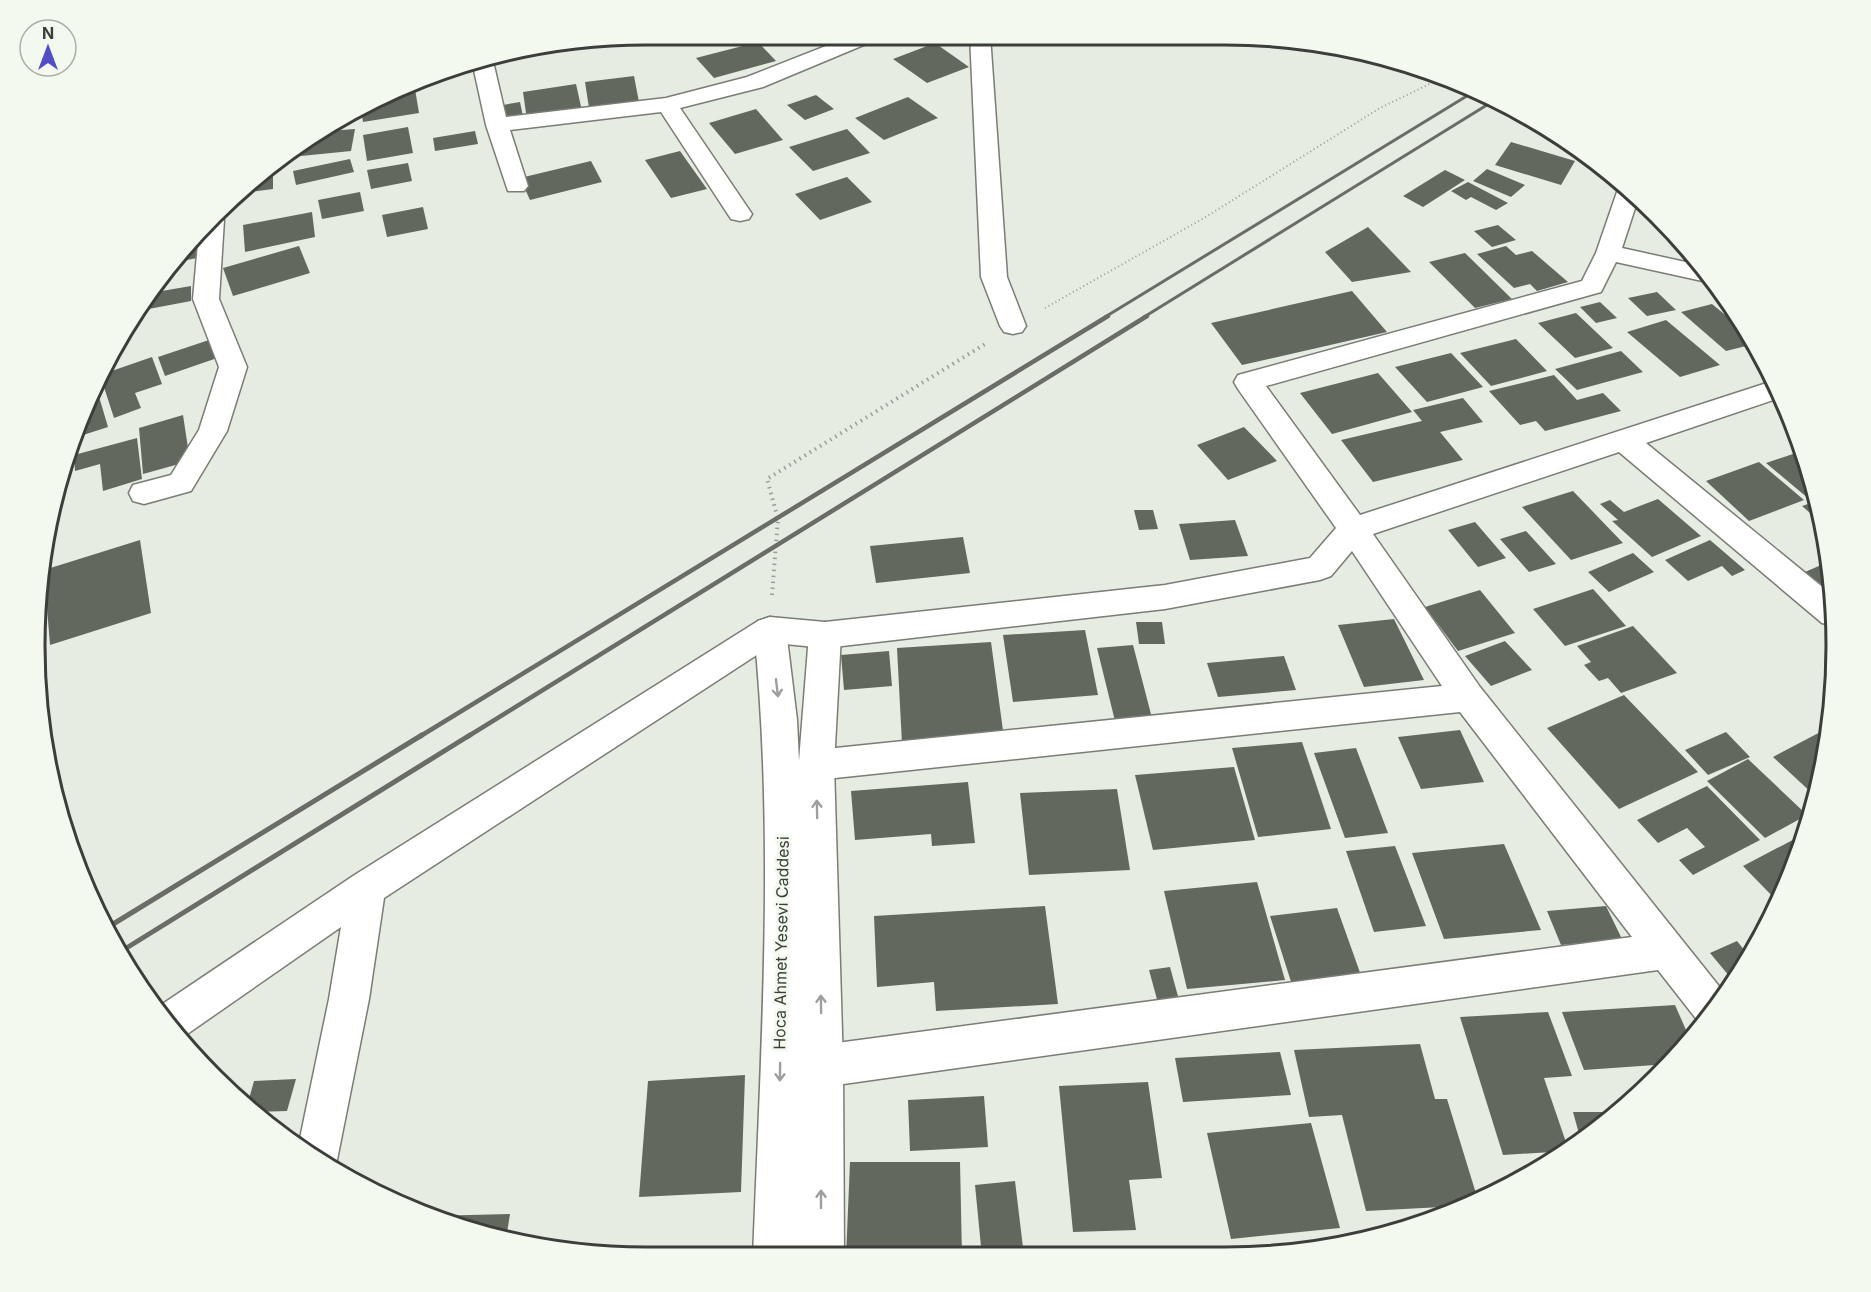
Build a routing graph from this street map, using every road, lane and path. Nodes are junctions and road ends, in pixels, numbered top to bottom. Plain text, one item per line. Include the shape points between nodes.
1 (844, 45) edge
2 (981, 45) edge
3 (484, 67) edge
4 (667, 105) junction
5 (497, 125) junction
6 (516, 186) dead end
7 (1627, 199) edge
8 (740, 214) dead end
9 (211, 232) edge
10 (1608, 253) junction
11 (1695, 271) edge
12 (1013, 326) dead end
13 (1769, 392) edge
14 (1623, 439) junction
15 (144, 493) dead end
16 (1353, 529) junction
17 (1825, 607) edge
18 (770, 630) junction
19 (825, 635) junction
20 (1468, 697) junction
21 (816, 765) junction
22 (366, 888) junction
23 (1664, 951) junction
24 (1708, 1004) edge
25 (174, 1018) edge
26 (822, 1066) junction
27 (319, 1150) edge
28 (776, 1247) edge
29 (821, 1247) edge

1 - 4 street via 755,82
2 - 12 street via 994,277
3 - 5 street
4 - 5 street
4 - 8 street
5 - 6 street
7 - 10 street
9 - 15 street via 206,299 232,367 213,431 181,483
10 - 11 street
10 - 16 street via 1592,286 1248,382
13 - 14 street
14 - 16 street
14 - 17 street
16 - 19 street via 1320,568 1165,597
16 - 20 street
18 - 19 street
18 - 22 street
18 -> 28 street, Hoca Ahmet Yesevi Caddesi via 780,720 785,944
19 - 21 street
20 - 21 street
20 - 23 street
26 -> 21 street
22 - 25 street
22 - 27 street
23 - 24 street
23 - 26 street
29 -> 26 street

